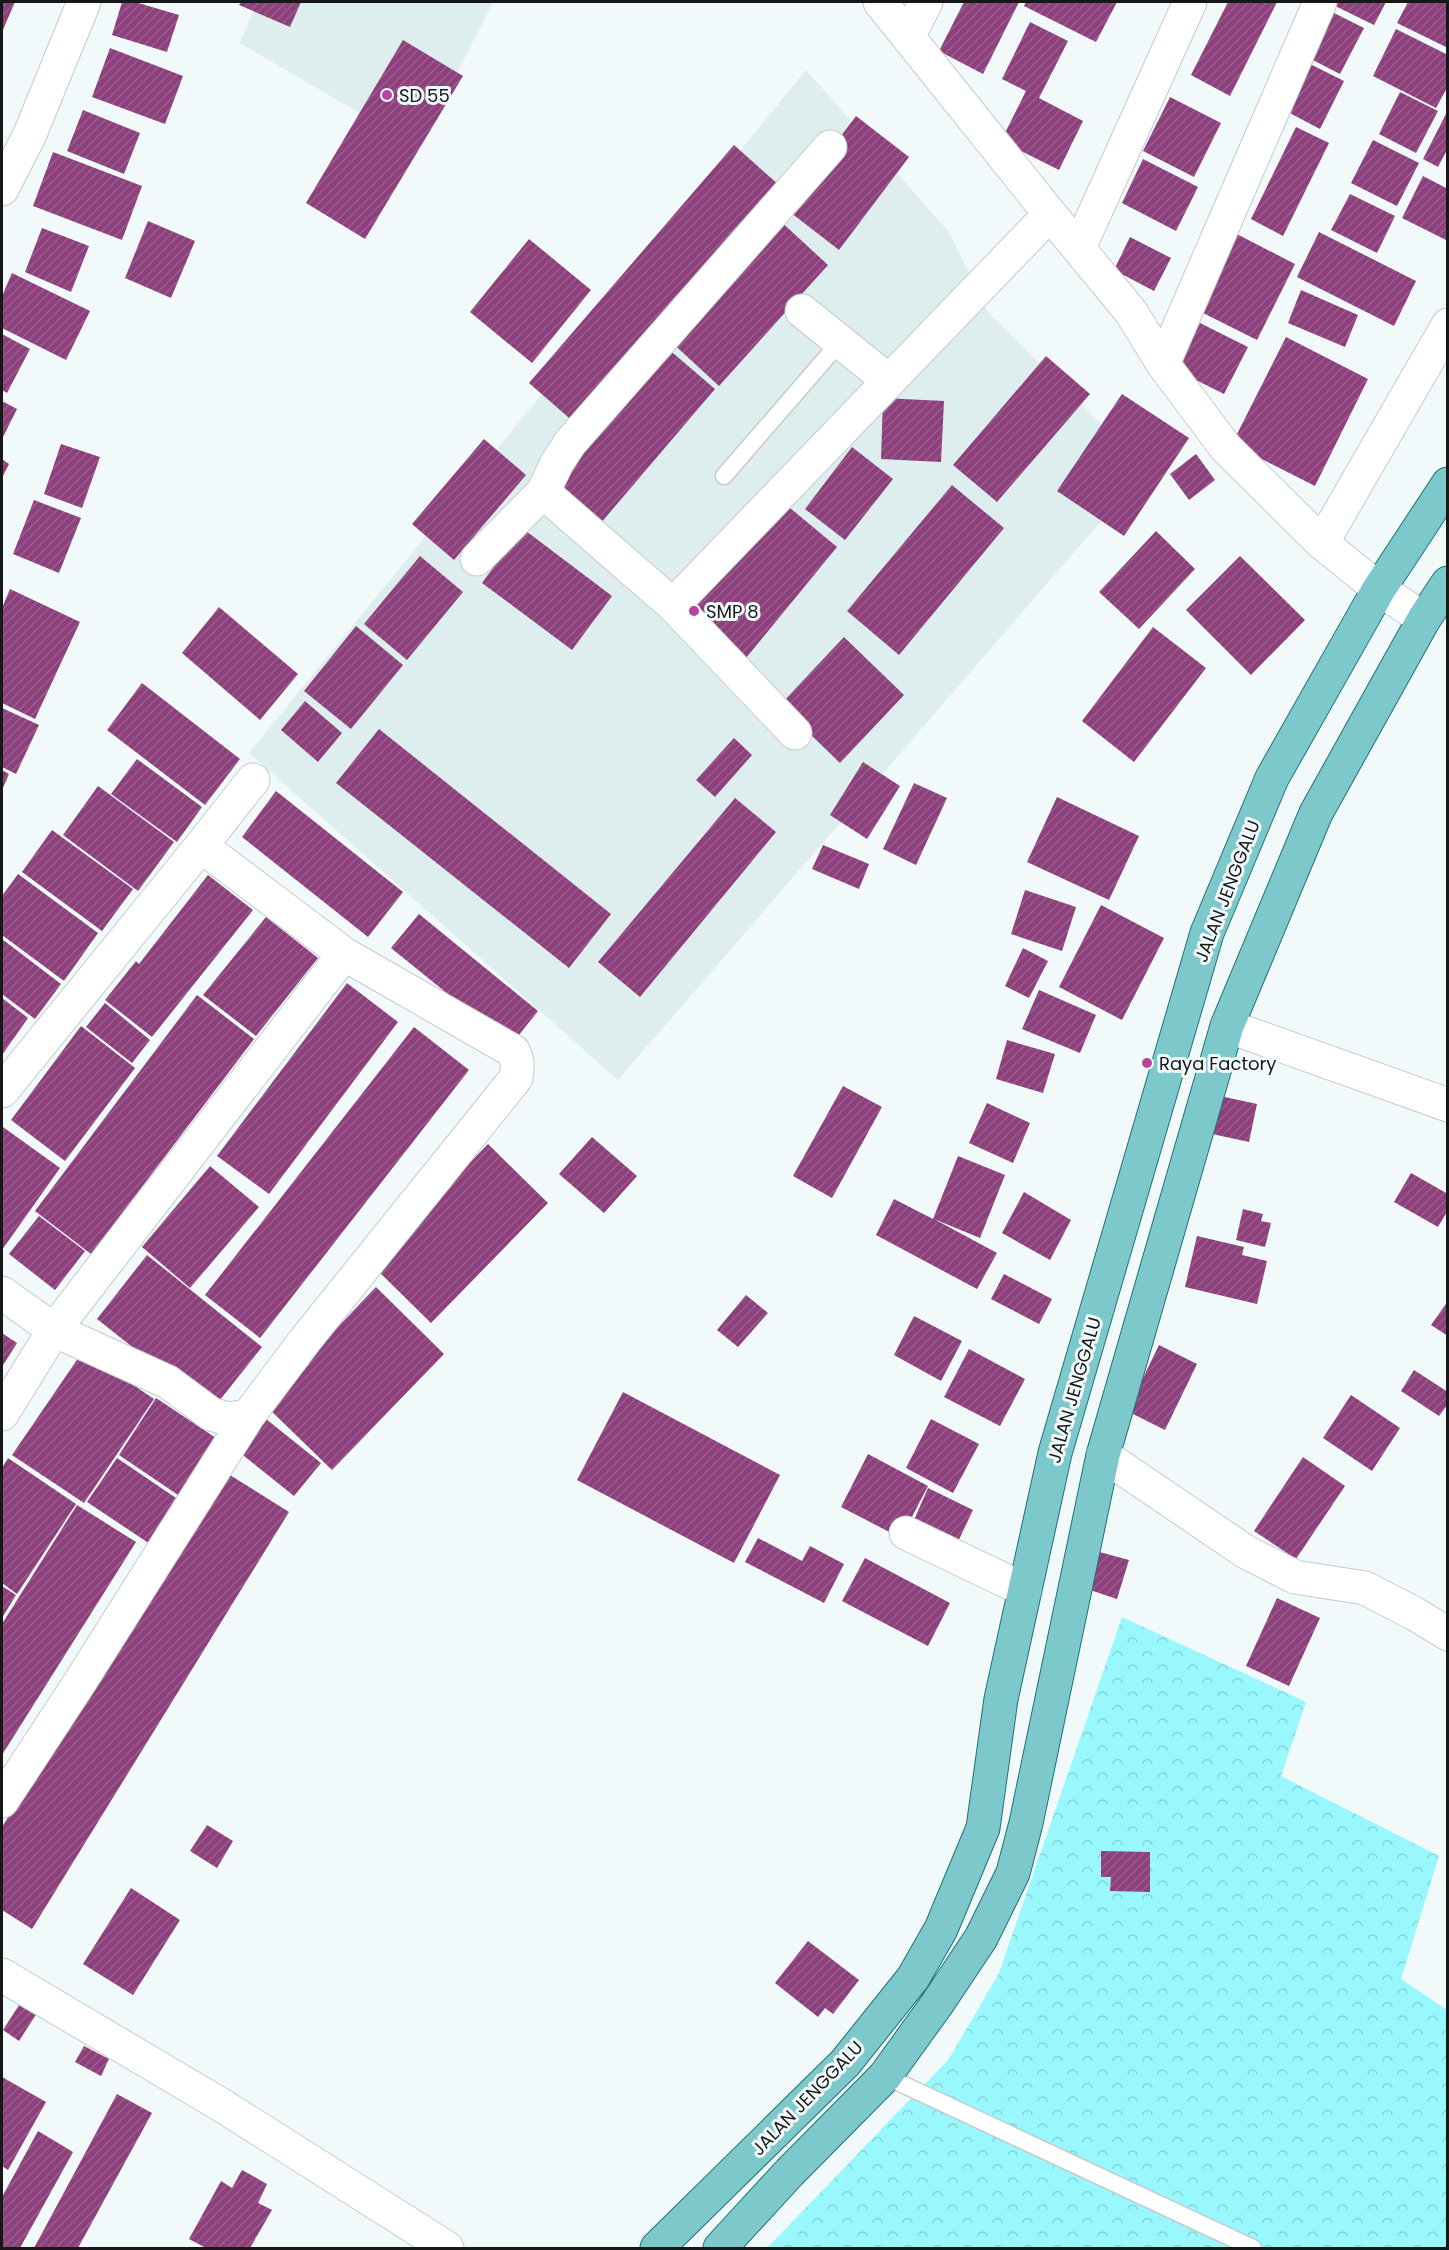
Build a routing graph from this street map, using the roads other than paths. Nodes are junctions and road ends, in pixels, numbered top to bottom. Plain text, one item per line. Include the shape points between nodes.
1 (84, 2) edge
2 (880, 2) edge
3 (927, 2) edge
4 (1190, 2) edge
5 (1320, 2) edge
6 (908, 38) junction
7 (830, 147) dead end
8 (2, 189) edge
9 (1050, 214) junction
10 (1079, 248) junction
11 (801, 311) dead end
12 (1448, 325) edge
13 (840, 342) junction
14 (1163, 364) junction
15 (889, 381) junction
16 (724, 476) dead end
17 (1448, 484) edge
18 (543, 492) junction
19 (1322, 543) junction
20 (477, 559) dead end
21 (1448, 583) edge
22 (1379, 589) junction
23 (673, 605) junction
24 (1424, 619) junction
25 (795, 733) dead end
26 (253, 780) dead end
27 (201, 846) junction
28 (344, 954) junction
29 (1227, 1026) junction
30 (2, 1091) edge
31 (1448, 1105) edge
32 (2, 1293) edge
33 (54, 1330) junction
34 (2, 1414) edge
35 (248, 1416) junction
36 (1103, 1455) junction
37 (906, 1533) dead end
38 (1025, 1590) junction
39 (1448, 1634) edge
40 (2, 1802) edge
41 (2, 1975) edge
42 (885, 2076) junction
43 (770, 2138) junction
44 (789, 2173) junction
45 (447, 2248) edge
46 (657, 2248) edge
47 (720, 2248) edge
48 (1252, 2248) edge

1 - 8 street via 30,134
2 - 6 street
3 - 6 street
4 - 10 street
5 - 14 street
6 - 9 street
7 - 18 street via 570,442
9 - 10 street
9 - 15 street
10 - 14 street via 1131,312
11 - 13 street
12 - 19 street
13 - 15 street
13 - 16 lane
14 - 19 street via 1226,448
15 - 23 street
17 - 22 main road, JALAN JENGGALU
18 - 20 street
18 - 23 street
19 - 22 street
21 - 24 main road
22 - 24 street
22 - 38 main road, JALAN JENGGALU via 1272,778 1207,933 1055,1453
23 - 25 street
24 - 29 main road via 1316,813
26 - 27 street
27 - 28 street
27 - 30 street
28 - 33 street
28 - 35 street via 513,1051 518,1069 516,1078
29 - 31 street
29 - 36 main road
32 - 33 street
33 - 34 street
33 - 35 street via 168,1382 211,1414 228,1419
35 - 40 street
36 - 39 street via 1246,1552 1295,1577 1365,1588
36 - 42 main road via 1026,1823 1012,1873 981,1938
37 - 38 street
38 - 43 main road, JALAN JENGGALU via 1001,1698 982,1828 941,1929 913,1978 845,2063
41 - 45 street via 223,2106
42 - 44 main road
42 - 48 lane
43 - 44 main road
43 - 46 main road, JALAN JENGGALU
44 - 47 main road

